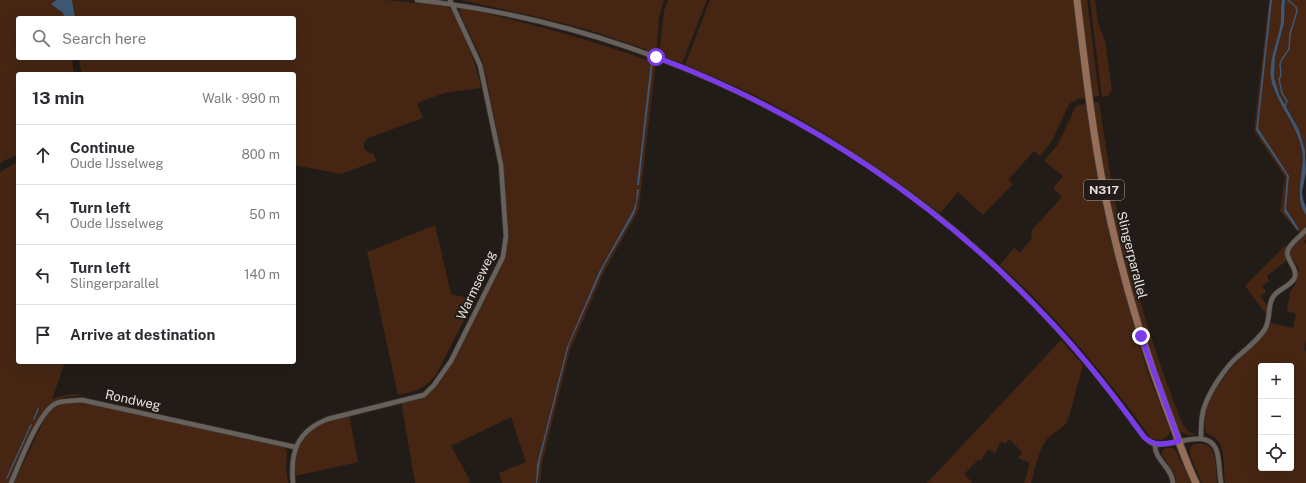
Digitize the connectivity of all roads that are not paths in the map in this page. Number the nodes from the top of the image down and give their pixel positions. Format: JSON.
{"nodes":[{"id":1,"x":417,"y":0,"type":"edge"},
{"id":2,"x":1077,"y":0,"type":"edge"},
{"id":3,"x":450,"y":2,"type":"edge"},
{"id":4,"x":1306,"y":230,"type":"edge"},
{"id":5,"x":1201,"y":438,"type":"junction"},
{"id":6,"x":1179,"y":441,"type":"junction"},
{"id":7,"x":1155,"y":444,"type":"junction"},
{"id":8,"x":295,"y":447,"type":"junction"},
{"id":9,"x":11,"y":483,"type":"edge"},
{"id":10,"x":293,"y":483,"type":"edge"},
{"id":11,"x":1173,"y":483,"type":"edge"},
{"id":12,"x":1196,"y":483,"type":"edge"},
{"id":13,"x":1221,"y":483,"type":"edge"}],
"edges":[{"from":1,"to":3,"type":"street"},
{"from":2,"to":6,"type":"main road","name":"Slingerparallel","number":"N317"},
{"from":3,"to":7,"type":"street"},
{"from":3,"to":8,"type":"street","name":"Warmseweg"},
{"from":4,"to":5,"type":"street"},
{"from":5,"to":6,"type":"street"},
{"from":5,"to":13,"type":"street"},
{"from":6,"to":7,"type":"street"},
{"from":6,"to":12,"type":"main road","name":"Slingerparallel","number":"N317"},
{"from":7,"to":11,"type":"street"},
{"from":8,"to":9,"type":"street","name":"Rondweg"},
{"from":8,"to":10,"type":"street"}]}
